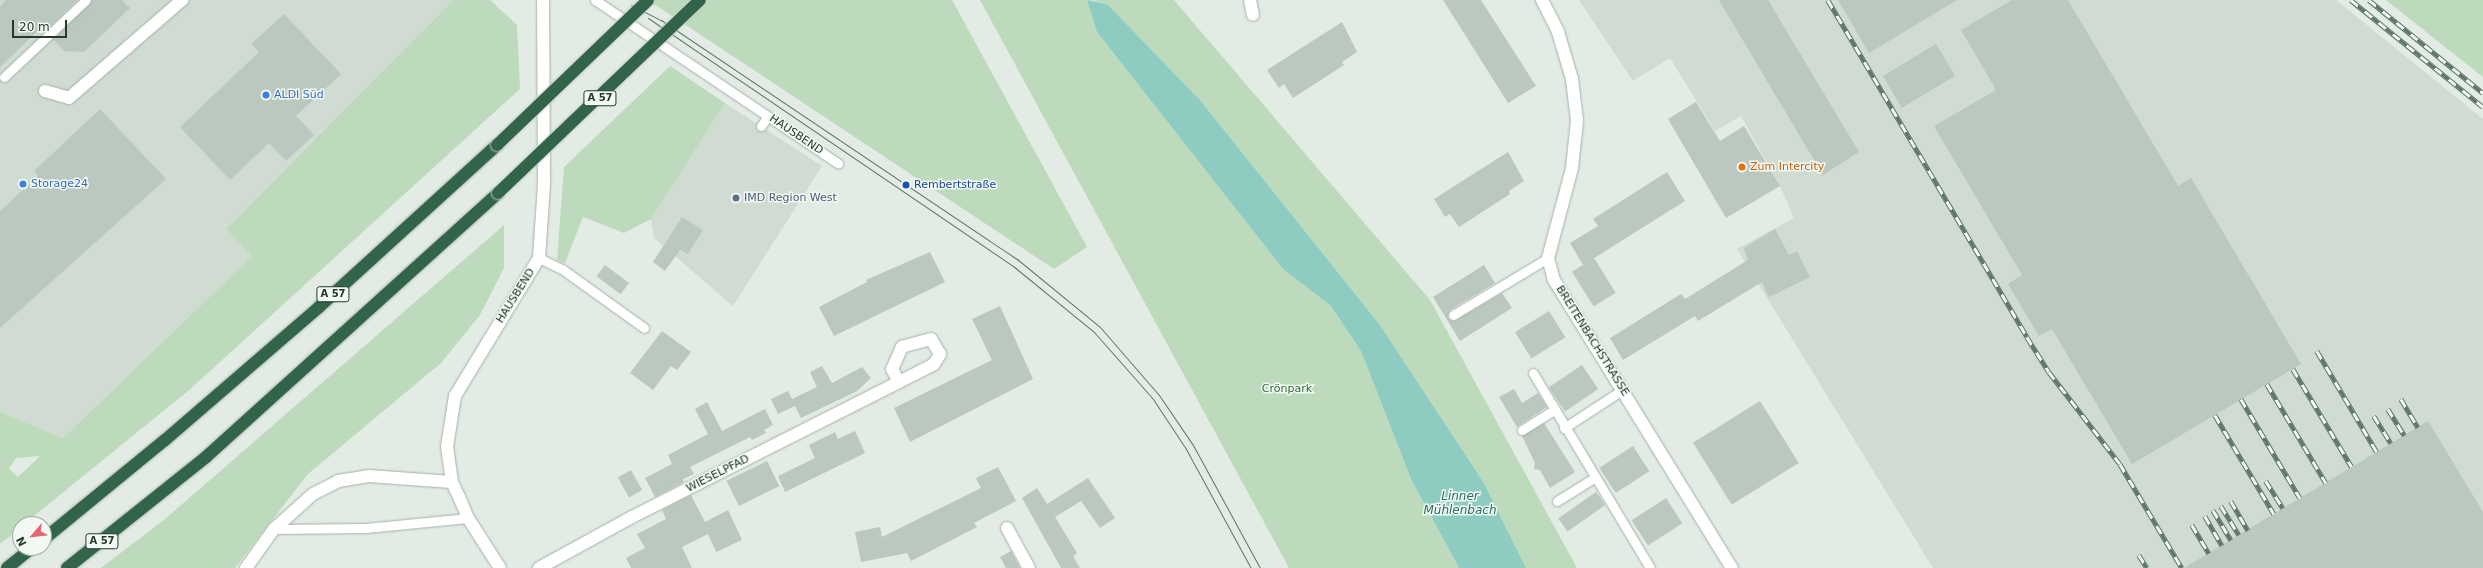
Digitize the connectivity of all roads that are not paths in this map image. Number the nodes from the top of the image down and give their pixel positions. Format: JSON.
{"nodes":[{"id":1,"x":86,"y":0,"type":"edge"},
{"id":2,"x":543,"y":0,"type":"edge"},
{"id":3,"x":595,"y":0,"type":"edge"},
{"id":4,"x":648,"y":0,"type":"edge"},
{"id":5,"x":700,"y":0,"type":"edge"},
{"id":6,"x":1250,"y":0,"type":"edge"},
{"id":7,"x":1542,"y":0,"type":"edge"},
{"id":8,"x":179,"y":1,"type":"edge"},
{"id":9,"x":1253,"y":15,"type":"dead end"},
{"id":10,"x":4,"y":77,"type":"dead end"},
{"id":11,"x":45,"y":91,"type":"dead end"},
{"id":12,"x":768,"y":116,"type":"junction"},
{"id":13,"x":761,"y":126,"type":"dead end"},
{"id":14,"x":838,"y":163,"type":"dead end"},
{"id":15,"x":539,"y":258,"type":"junction"},
{"id":16,"x":1548,"y":258,"type":"junction"},
{"id":17,"x":1453,"y":315,"type":"dead end"},
{"id":18,"x":644,"y":328,"type":"dead end"},
{"id":19,"x":1533,"y":373,"type":"dead end"},
{"id":20,"x":899,"y":382,"type":"dead end"},
{"id":21,"x":1622,"y":390,"type":"junction"},
{"id":22,"x":1554,"y":410,"type":"junction"},
{"id":23,"x":1564,"y":428,"type":"junction"},
{"id":24,"x":1522,"y":430,"type":"dead end"},
{"id":25,"x":1594,"y":478,"type":"junction"},
{"id":26,"x":452,"y":482,"type":"junction"},
{"id":27,"x":1557,"y":501,"type":"dead end"},
{"id":28,"x":468,"y":518,"type":"junction"},
{"id":29,"x":1007,"y":528,"type":"dead end"},
{"id":30,"x":274,"y":529,"type":"junction"},
{"id":31,"x":52,"y":533,"type":"edge"},
{"id":32,"x":22,"y":556,"type":"edge"},
{"id":33,"x":7,"y":568,"type":"edge"},
{"id":34,"x":67,"y":568,"type":"edge"},
{"id":35,"x":246,"y":568,"type":"edge"},
{"id":36,"x":500,"y":568,"type":"edge"},
{"id":37,"x":539,"y":568,"type":"edge"},
{"id":38,"x":1029,"y":568,"type":"edge"},
{"id":39,"x":1650,"y":568,"type":"edge"},
{"id":40,"x":1732,"y":568,"type":"edge"}],
"edges":[{"from":1,"to":10,"type":"lane"},
{"from":2,"to":15,"type":"street","name":"HAUSBEND"},
{"from":3,"to":12,"type":"lane","name":"HAUSBEND"},
{"from":4,"to":31,"type":"highway","number":"A 57","bridge":true},
{"from":5,"to":34,"type":"highway","number":"A 57","bridge":true},
{"from":6,"to":9,"type":"street"},
{"from":7,"to":16,"type":"street"},
{"from":8,"to":11,"type":"street"},
{"from":12,"to":13,"type":"lane"},
{"from":12,"to":14,"type":"lane","name":"HAUSBEND"},
{"from":15,"to":18,"type":"lane"},
{"from":15,"to":26,"type":"street","name":"HAUSBEND"},
{"from":16,"to":17,"type":"lane"},
{"from":16,"to":21,"type":"street","name":"BREITENBACHSTRASSE"},
{"from":19,"to":22,"type":"lane"},
{"from":20,"to":37,"type":"street","name":"WIESELPFAD"},
{"from":21,"to":23,"type":"lane"},
{"from":21,"to":40,"type":"street","name":"BREITENBACHSTRASSE"},
{"from":22,"to":23,"type":"lane"},
{"from":22,"to":24,"type":"lane"},
{"from":23,"to":25,"type":"lane"},
{"from":25,"to":27,"type":"lane"},
{"from":25,"to":39,"type":"lane"},
{"from":26,"to":28,"type":"street","name":"HAUSBEND"},
{"from":26,"to":30,"type":"street"},
{"from":28,"to":30,"type":"lane"},
{"from":28,"to":36,"type":"street","name":"HAUSBEND"},
{"from":29,"to":38,"type":"street"},
{"from":30,"to":35,"type":"street"},
{"from":32,"to":33,"type":"highway"}]}
